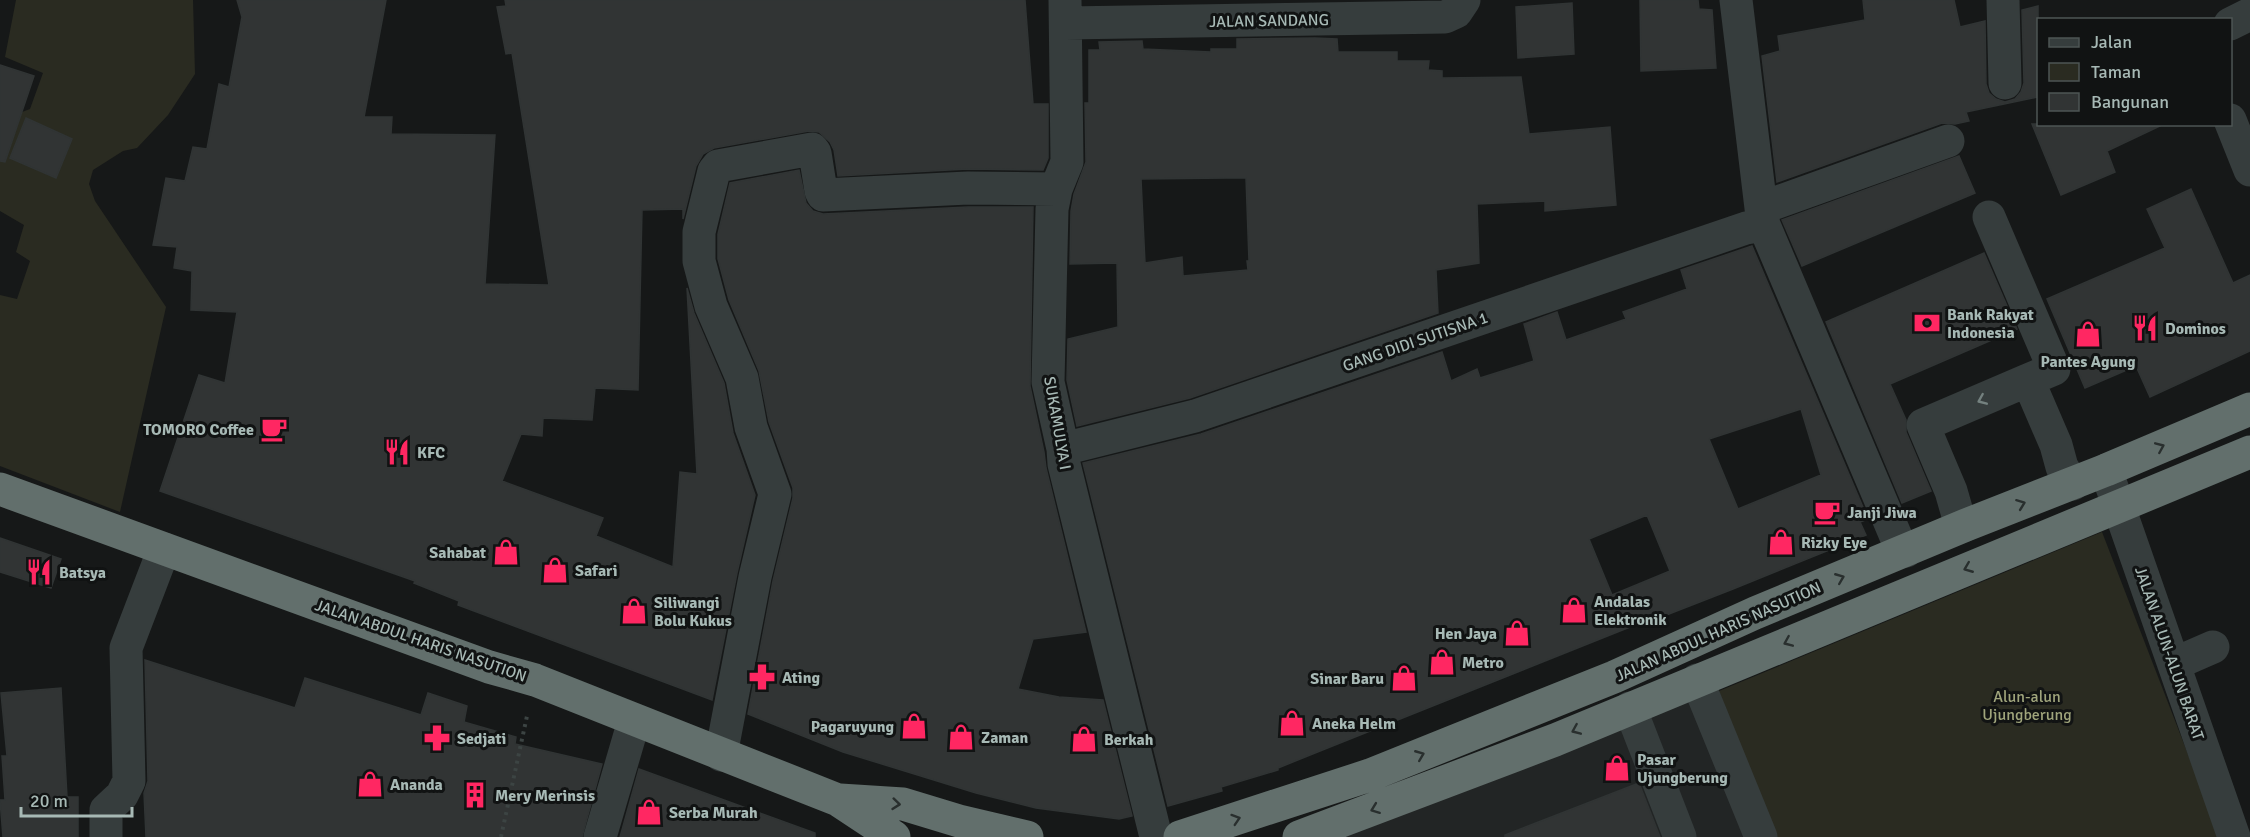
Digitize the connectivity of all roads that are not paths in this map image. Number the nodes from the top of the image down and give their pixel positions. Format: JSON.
{"nodes":[{"id":1,"x":1464,"y":0,"type":"edge"},
{"id":2,"x":1736,"y":0,"type":"edge"},
{"id":3,"x":2003,"y":0,"type":"edge"},
{"id":4,"x":1066,"y":11,"type":"edge"},
{"id":5,"x":2250,"y":14,"type":"edge"},
{"id":6,"x":2232,"y":23,"type":"edge"},
{"id":7,"x":2005,"y":83,"type":"dead end"},
{"id":8,"x":2232,"y":125,"type":"edge"},
{"id":9,"x":1948,"y":141,"type":"dead end"},
{"id":10,"x":2250,"y":170,"type":"edge"},
{"id":11,"x":1056,"y":189,"type":"junction"},
{"id":12,"x":1763,"y":216,"type":"junction"},
{"id":13,"x":1989,"y":217,"type":"dead end"},
{"id":14,"x":2028,"y":380,"type":"junction"},
{"id":15,"x":2250,"y":409,"type":"edge"},
{"id":16,"x":1063,"y":449,"type":"junction"},
{"id":17,"x":2250,"y":452,"type":"edge"},
{"id":18,"x":2106,"y":470,"type":"junction"},
{"id":19,"x":2073,"y":484,"type":"junction"},
{"id":20,"x":0,"y":489,"type":"edge"},
{"id":21,"x":2120,"y":506,"type":"junction"},
{"id":22,"x":1966,"y":525,"type":"junction"},
{"id":23,"x":164,"y":549,"type":"junction"},
{"id":24,"x":1906,"y":551,"type":"junction"},
{"id":25,"x":2213,"y":647,"type":"dead end"},
{"id":26,"x":2174,"y":664,"type":"junction"},
{"id":27,"x":1697,"y":680,"type":"junction"},
{"id":28,"x":1630,"y":708,"type":"junction"},
{"id":29,"x":634,"y":721,"type":"junction"},
{"id":30,"x":721,"y":754,"type":"junction"},
{"id":31,"x":838,"y":800,"type":"junction"},
{"id":32,"x":106,"y":837,"type":"edge"},
{"id":33,"x":600,"y":837,"type":"edge"},
{"id":34,"x":894,"y":837,"type":"edge"},
{"id":35,"x":1027,"y":837,"type":"edge"},
{"id":36,"x":1156,"y":837,"type":"edge"},
{"id":37,"x":1180,"y":837,"type":"edge"},
{"id":38,"x":1299,"y":837,"type":"edge"},
{"id":39,"x":1680,"y":837,"type":"edge"},
{"id":40,"x":1761,"y":837,"type":"edge"},
{"id":41,"x":2234,"y":837,"type":"edge"}],
"edges":[{"from":1,"to":4,"type":"street","name":"JALAN SANDANG"},
{"from":2,"to":12,"type":"street"},
{"from":3,"to":7,"type":"street"},
{"from":4,"to":11,"type":"street","name":"SUKAMULYA I"},
{"from":5,"to":6,"type":"street"},
{"from":8,"to":10,"type":"street"},
{"from":9,"to":12,"type":"street","name":"GANG DIDI SUTISNA 1"},
{"from":11,"to":16,"type":"street","name":"SUKAMULYA I"},
{"from":11,"to":30,"type":"street"},
{"from":12,"to":16,"type":"street","name":"GANG DIDI SUTISNA 1"},
{"from":12,"to":24,"type":"street"},
{"from":13,"to":14,"type":"street"},
{"from":14,"to":19,"type":"street"},
{"from":14,"to":22,"type":"street","one_way":true},
{"from":18,"to":15,"type":"highway","name":"JALAN ABDUL HARIS NASUTION","one_way":true},
{"from":16,"to":36,"type":"street","name":"SUKAMULYA I"},
{"from":17,"to":21,"type":"highway","name":"JALAN ABDUL HARIS NASUTION"},
{"from":18,"to":19,"type":"highway","name":"JALAN ABDUL HARIS NASUTION"},
{"from":18,"to":21,"type":"street","name":"JALAN ALUN-ALUN BARAT"},
{"from":22,"to":19,"type":"highway","name":"JALAN ABDUL HARIS NASUTION","one_way":true},
{"from":20,"to":23,"type":"highway","name":"JALAN ABDUL HARIS NASUTION"},
{"from":21,"to":26,"type":"street","name":"JALAN ALUN-ALUN BARAT"},
{"from":21,"to":27,"type":"highway","name":"JALAN ABDUL HARIS NASUTION","one_way":true},
{"from":22,"to":24,"type":"highway","name":"JALAN ABDUL HARIS NASUTION"},
{"from":23,"to":29,"type":"highway","name":"JALAN ABDUL HARIS NASUTION"},
{"from":23,"to":32,"type":"street"},
{"from":37,"to":24,"type":"highway","name":"JALAN ABDUL HARIS NASUTION","one_way":true},
{"from":25,"to":26,"type":"street"},
{"from":26,"to":41,"type":"street","name":"JALAN ALUN-ALUN BARAT"},
{"from":27,"to":28,"type":"highway","name":"JALAN ABDUL HARIS NASUTION"},
{"from":27,"to":40,"type":"street"},
{"from":28,"to":38,"type":"highway","name":"JALAN ABDUL HARIS NASUTION","one_way":true},
{"from":28,"to":39,"type":"street"},
{"from":29,"to":30,"type":"highway","name":"JALAN ABDUL HARIS NASUTION"},
{"from":29,"to":33,"type":"street"},
{"from":30,"to":31,"type":"highway","name":"JALAN ABDUL HARIS NASUTION"},
{"from":31,"to":34,"type":"highway","name":"JALAN ABDUL HARIS NASUTION"},
{"from":31,"to":35,"type":"highway","name":"JALAN ABDUL HARIS NASUTION","one_way":true}]}
